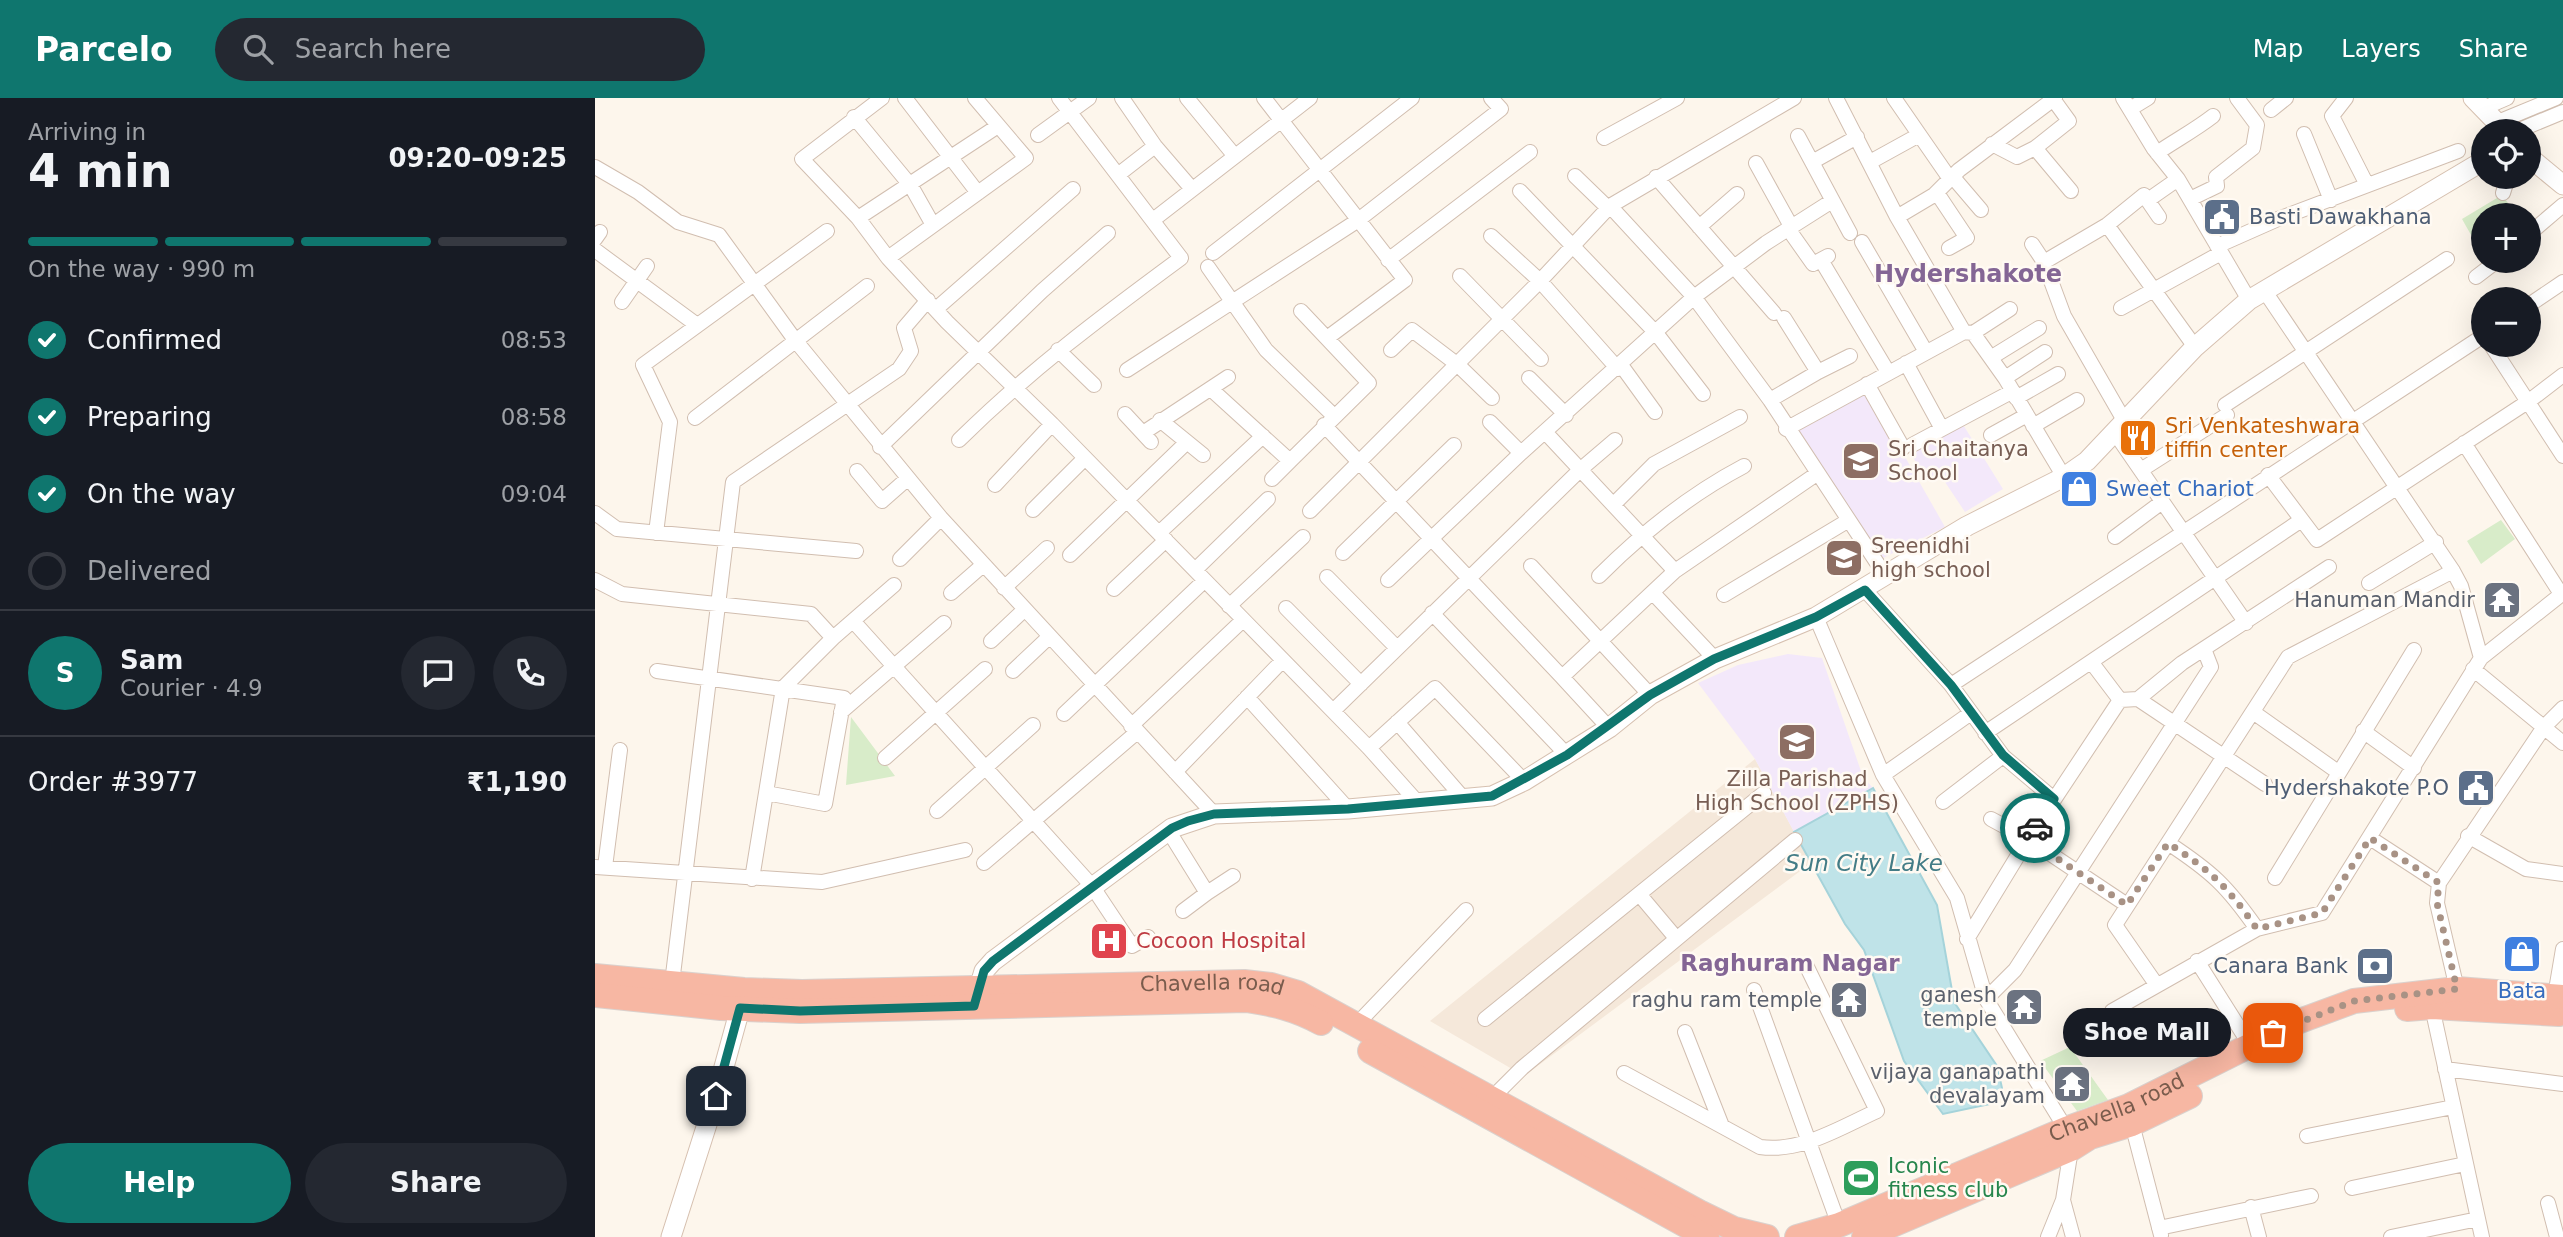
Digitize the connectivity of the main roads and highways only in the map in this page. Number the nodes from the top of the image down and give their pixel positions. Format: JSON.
{"nodes":[{"id":1,"x":595,"y":976,"type":"edge"},
{"id":2,"x":595,"y":995,"type":"edge"},
{"id":3,"x":976,"y":995,"type":"junction"},
{"id":4,"x":742,"y":999,"type":"junction"},
{"id":5,"x":2560,"y":1003,"type":"edge"},
{"id":6,"x":1487,"y":1106,"type":"junction"},
{"id":7,"x":2069,"y":1139,"type":"junction"},
{"id":8,"x":1707,"y":1237,"type":"edge"},
{"id":9,"x":1767,"y":1237,"type":"edge"},
{"id":10,"x":1797,"y":1237,"type":"edge"},
{"id":11,"x":1864,"y":1237,"type":"edge"}],
"edges":[{"from":1,"to":4,"type":"highway","name":"Chavella road"},
{"from":2,"to":4,"type":"highway","name":"Chavella road"},
{"from":3,"to":4,"type":"highway","name":"Chavella road"},
{"from":3,"to":6,"type":"highway","name":"Chavella road"},
{"from":3,"to":6,"type":"highway","name":"Chavella road"},
{"from":5,"to":7,"type":"highway","name":"Chavella road"},
{"from":5,"to":7,"type":"highway","name":"Chavella road"},
{"from":6,"to":8,"type":"highway","name":"Chavella road"},
{"from":6,"to":9,"type":"highway","name":"Chavella road"},
{"from":7,"to":10,"type":"highway","name":"Chavella road"},
{"from":7,"to":11,"type":"highway","name":"Chavella road"}]}
